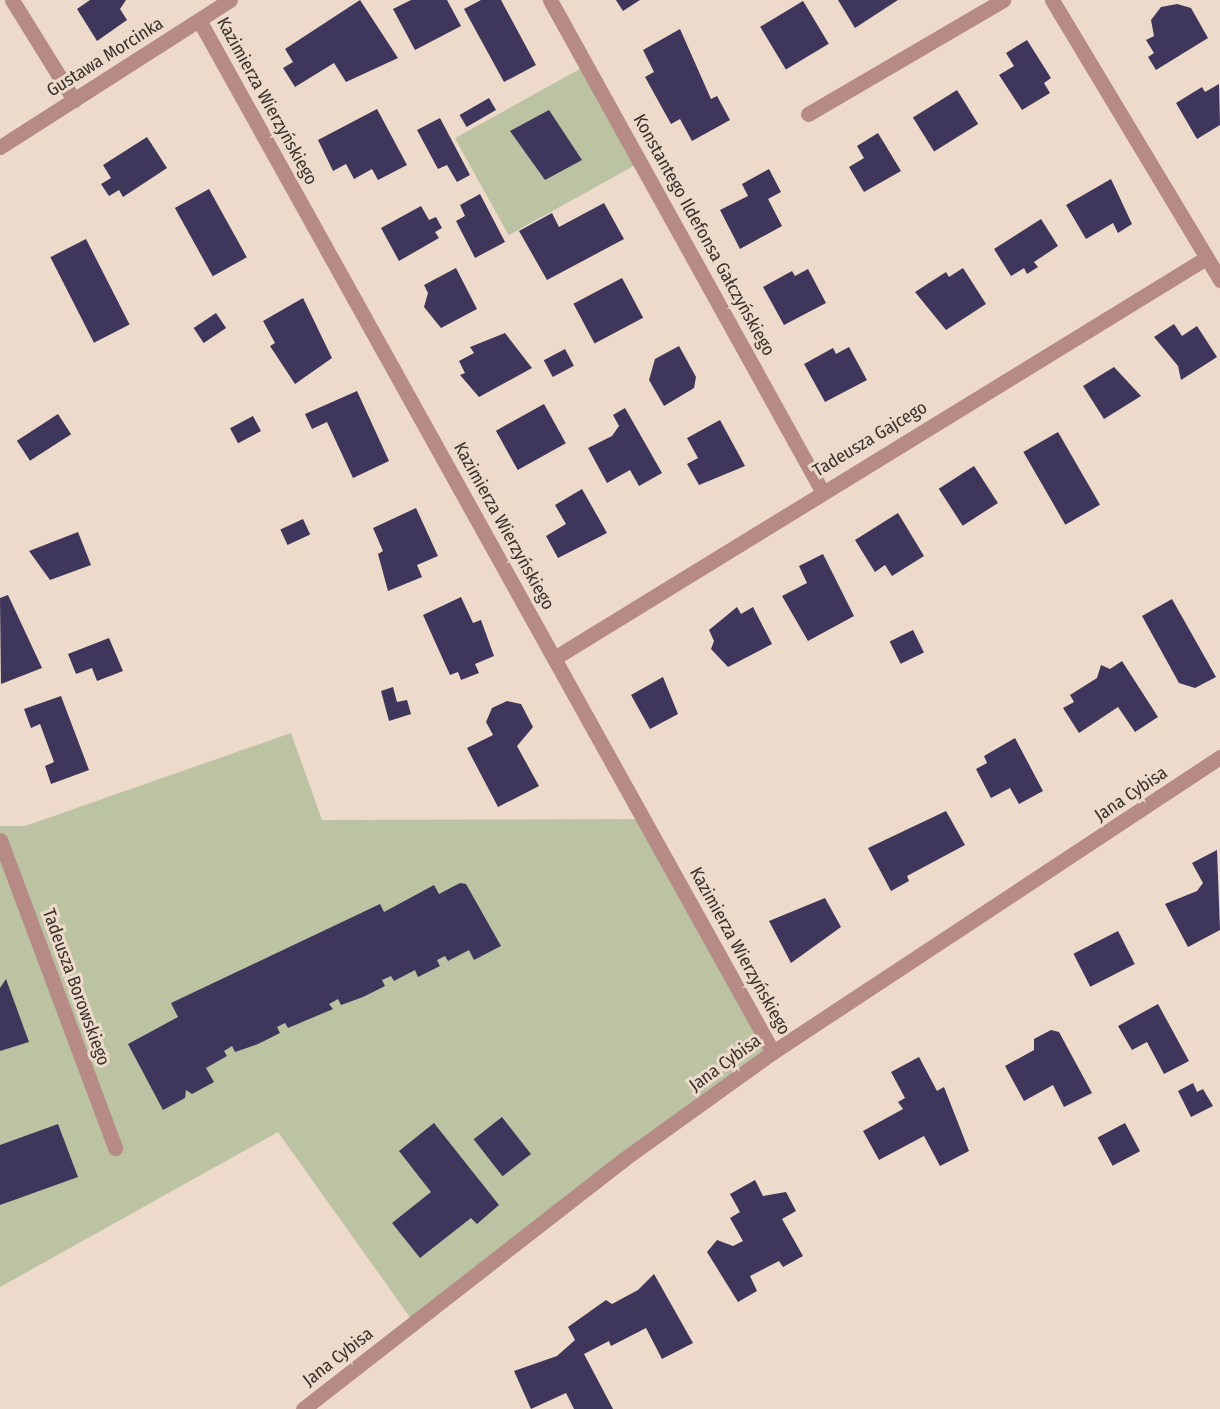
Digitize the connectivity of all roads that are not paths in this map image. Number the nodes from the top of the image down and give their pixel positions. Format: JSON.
{"nodes":[{"id":1,"x":12,"y":0,"type":"edge"},
{"id":2,"x":230,"y":0,"type":"edge"},
{"id":3,"x":550,"y":0,"type":"edge"},
{"id":4,"x":1003,"y":0,"type":"edge"},
{"id":5,"x":1052,"y":0,"type":"edge"},
{"id":6,"x":199,"y":20,"type":"junction"},
{"id":7,"x":74,"y":100,"type":"junction"},
{"id":8,"x":808,"y":114,"type":"dead end"},
{"id":9,"x":0,"y":147,"type":"edge"},
{"id":10,"x":1206,"y":258,"type":"junction"},
{"id":11,"x":1220,"y":280,"type":"edge"},
{"id":12,"x":822,"y":490,"type":"junction"},
{"id":13,"x":556,"y":657,"type":"junction"},
{"id":14,"x":1220,"y":757,"type":"edge"},
{"id":15,"x":0,"y":840,"type":"edge"},
{"id":16,"x":773,"y":1052,"type":"junction"},
{"id":17,"x":115,"y":1149,"type":"dead end"},
{"id":18,"x":303,"y":1409,"type":"edge"}],
"edges":[{"from":1,"to":7,"type":"street"},
{"from":2,"to":6,"type":"street","name":"Gustawa Morcinka"},
{"from":3,"to":12,"type":"street","name":"Konstantego Ildefonsa Gałczyńskiego"},
{"from":4,"to":8,"type":"street"},
{"from":5,"to":10,"type":"street"},
{"from":6,"to":7,"type":"street","name":"Gustawa Morcinka"},
{"from":6,"to":13,"type":"street","name":"Kazimierza Wierzyńskiego"},
{"from":7,"to":9,"type":"street","name":"Gustawa Morcinka"},
{"from":10,"to":11,"type":"street"},
{"from":10,"to":12,"type":"street","name":"Tadeusza Gajcego"},
{"from":12,"to":13,"type":"street","name":"Tadeusza Gajcego"},
{"from":13,"to":16,"type":"street","name":"Kazimierza Wierzyńskiego"},
{"from":14,"to":16,"type":"street","name":"Jana Cybisa"},
{"from":15,"to":17,"type":"street","name":"Tadeusza Borowskiego"},
{"from":16,"to":18,"type":"street","name":"Jana Cybisa"}]}
